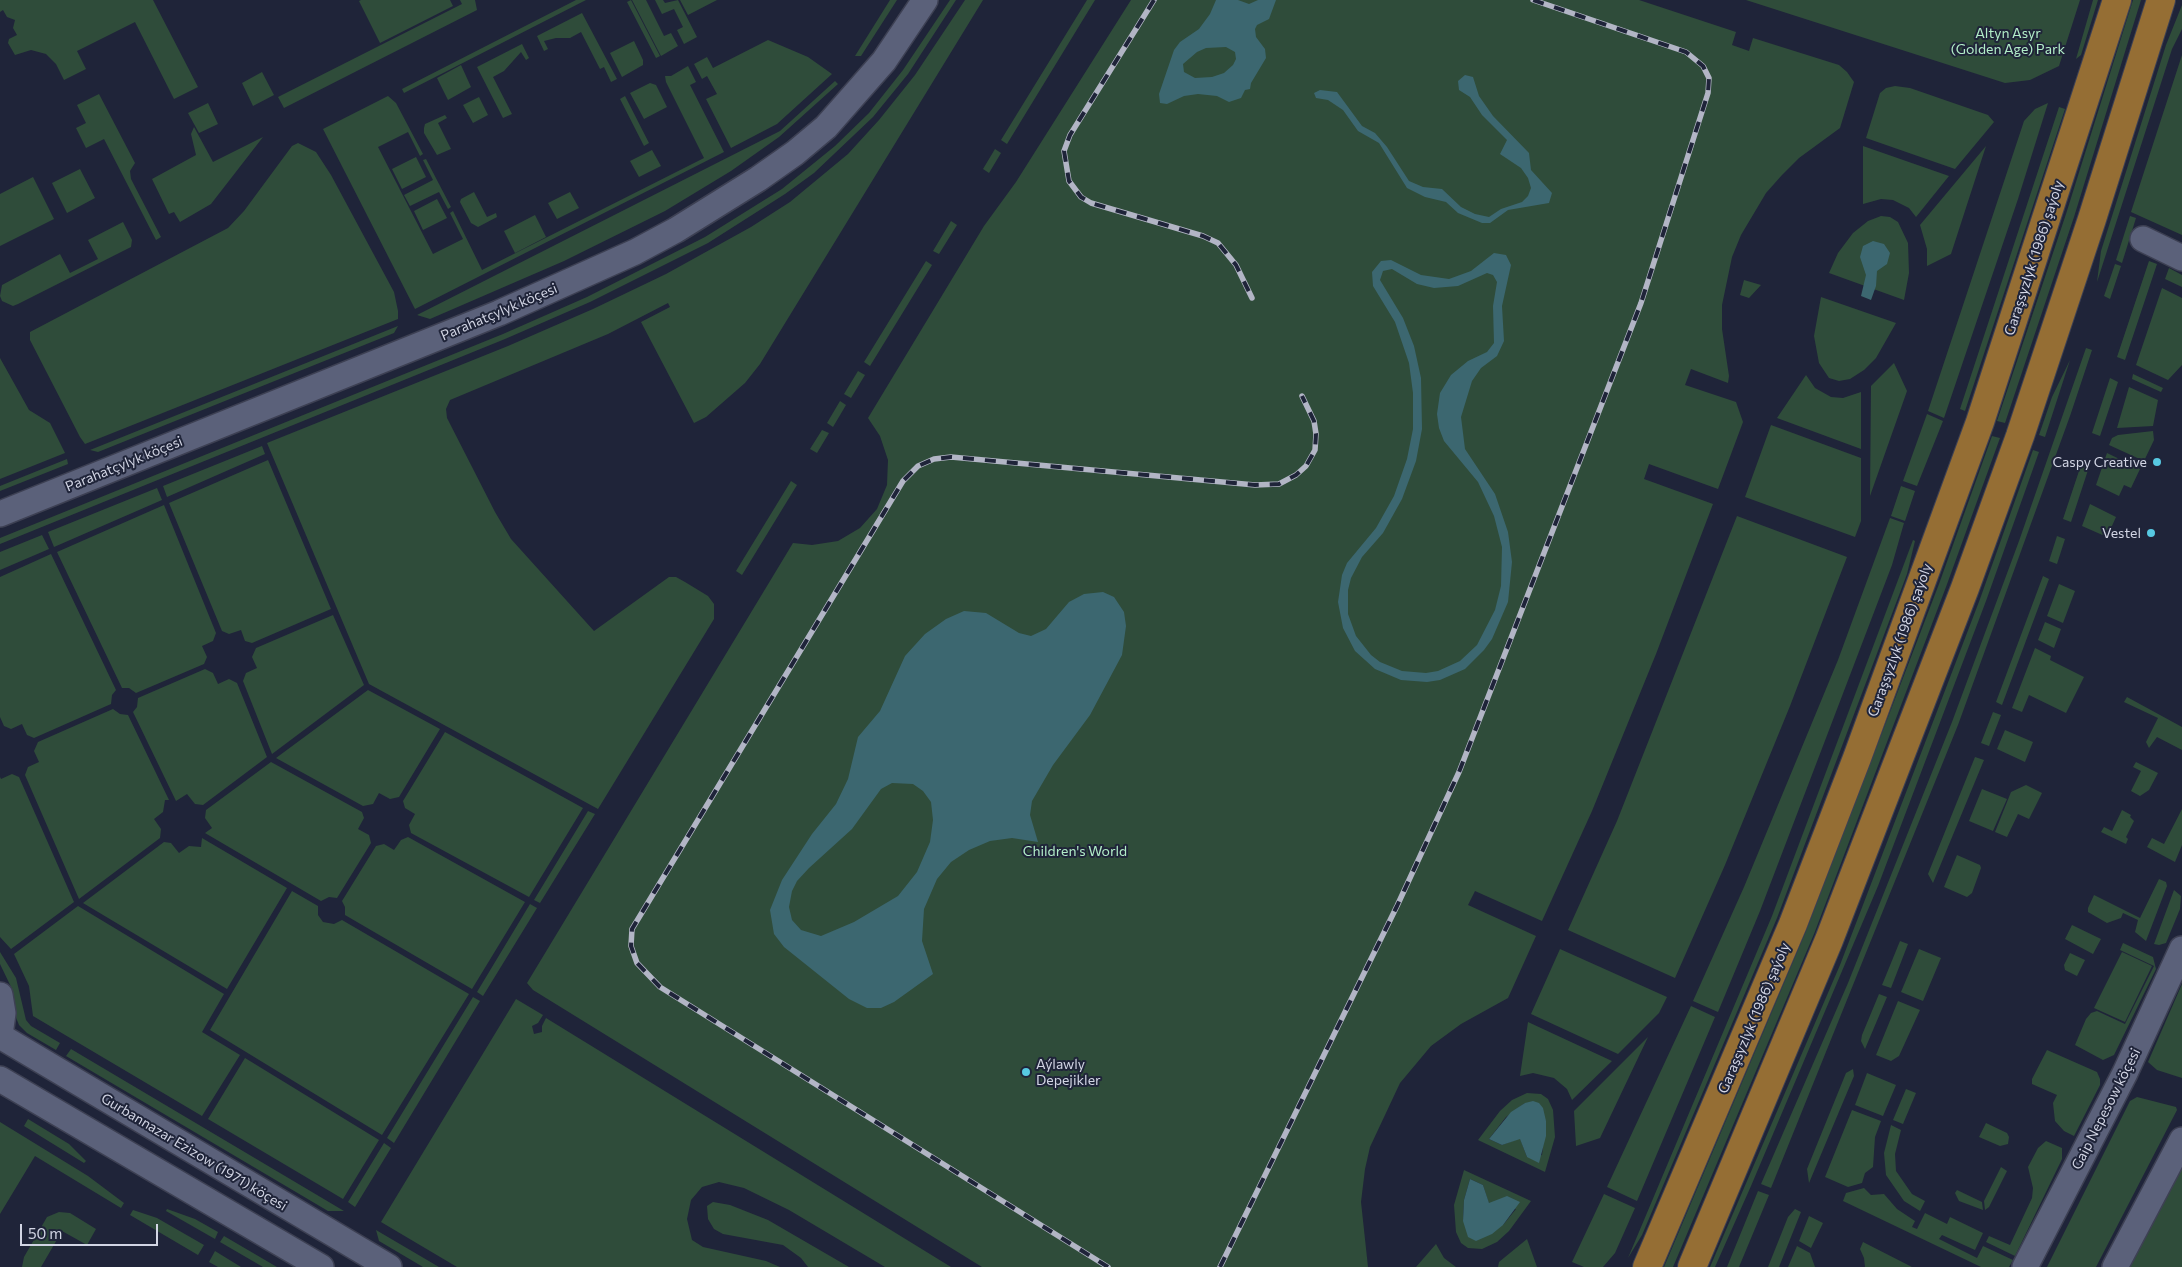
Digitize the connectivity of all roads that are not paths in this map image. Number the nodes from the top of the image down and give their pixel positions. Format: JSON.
{"nodes":[{"id":1,"x":925,"y":0,"type":"edge"},
{"id":2,"x":2117,"y":0,"type":"edge"},
{"id":3,"x":2160,"y":0,"type":"edge"},
{"id":4,"x":2143,"y":239,"type":"dead end"},
{"id":5,"x":2182,"y":258,"type":"edge"},
{"id":6,"x":0,"y":514,"type":"edge"},
{"id":7,"x":2182,"y":949,"type":"edge"},
{"id":8,"x":0,"y":996,"type":"edge"},
{"id":9,"x":0,"y":1036,"type":"edge"},
{"id":10,"x":0,"y":1079,"type":"edge"},
{"id":11,"x":2182,"y":1140,"type":"edge"},
{"id":12,"x":320,"y":1267,"type":"edge"},
{"id":13,"x":389,"y":1267,"type":"edge"},
{"id":14,"x":1647,"y":1267,"type":"edge"},
{"id":15,"x":1692,"y":1267,"type":"edge"},
{"id":16,"x":2025,"y":1267,"type":"edge"},
{"id":17,"x":2115,"y":1267,"type":"edge"}],
"edges":[{"from":1,"to":6,"type":"street","name":"Parahatçylyk köçesi"},
{"from":2,"to":14,"type":"main road","name":"Garaşsyzlyk (1986) şaýoly"},
{"from":3,"to":15,"type":"main road"},
{"from":4,"to":5,"type":"street"},
{"from":7,"to":16,"type":"street","name":"Gaip Nepesow köçesi"},
{"from":8,"to":9,"type":"street"},
{"from":9,"to":13,"type":"street","name":"Gurbannazar Ezizow (1971) köçesi"},
{"from":10,"to":12,"type":"street"},
{"from":11,"to":17,"type":"street"}]}
